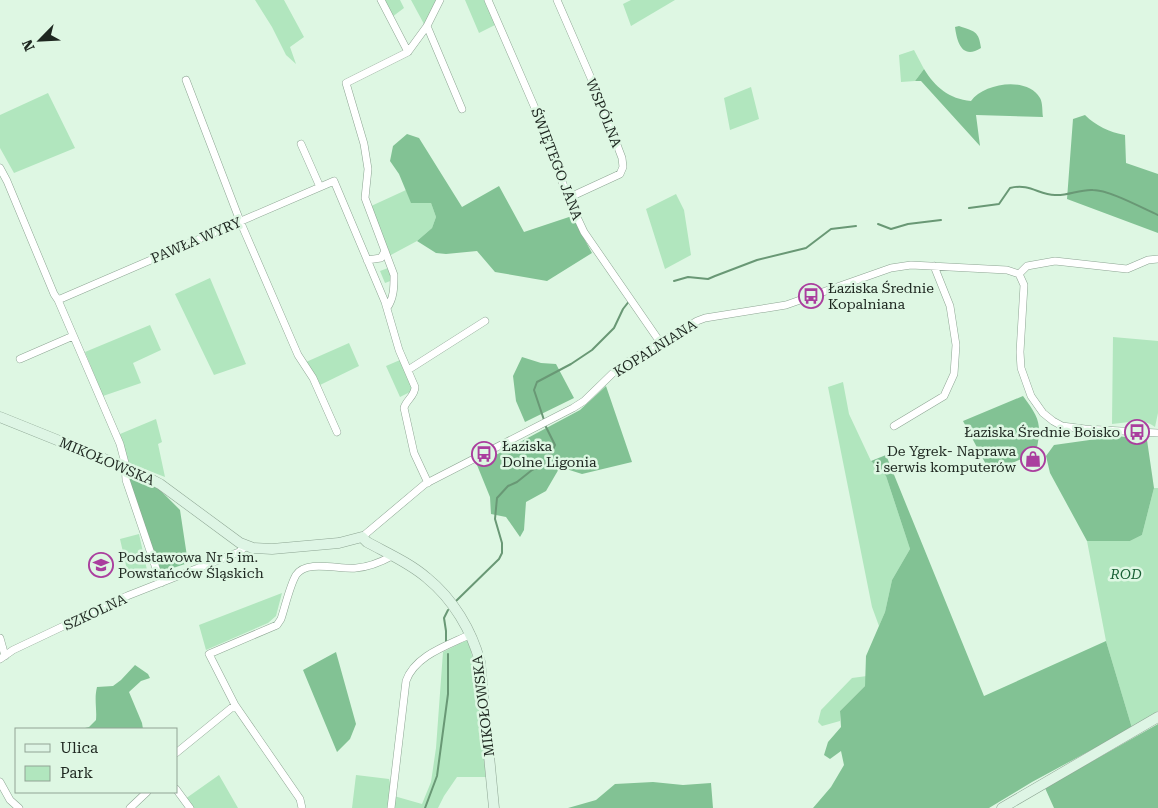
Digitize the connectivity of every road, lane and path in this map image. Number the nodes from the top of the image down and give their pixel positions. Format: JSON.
{"nodes":[{"id":1,"x":381,"y":0,"type":"edge"},
{"id":2,"x":440,"y":0,"type":"edge"},
{"id":3,"x":488,"y":0,"type":"edge"},
{"id":4,"x":557,"y":0,"type":"edge"},
{"id":5,"x":427,"y":26,"type":"junction"},
{"id":6,"x":408,"y":52,"type":"junction"},
{"id":7,"x":186,"y":80,"type":"dead end"},
{"id":8,"x":462,"y":109,"type":"dead end"},
{"id":9,"x":302,"y":144,"type":"dead end"},
{"id":10,"x":0,"y":168,"type":"edge"},
{"id":11,"x":320,"y":187,"type":"junction"},
{"id":12,"x":568,"y":198,"type":"junction"},
{"id":13,"x":240,"y":221,"type":"junction"},
{"id":14,"x":385,"y":251,"type":"junction"},
{"id":15,"x":1158,"y":259,"type":"edge"},
{"id":16,"x":368,"y":260,"type":"junction"},
{"id":17,"x":934,"y":266,"type":"junction"},
{"id":18,"x":1019,"y":274,"type":"junction"},
{"id":19,"x":58,"y":300,"type":"junction"},
{"id":20,"x":389,"y":305,"type":"junction"},
{"id":21,"x":485,"y":321,"type":"dead end"},
{"id":22,"x":73,"y":336,"type":"junction"},
{"id":23,"x":660,"y":342,"type":"junction"},
{"id":24,"x":20,"y":359,"type":"dead end"},
{"id":25,"x":408,"y":370,"type":"junction"},
{"id":26,"x":0,"y":415,"type":"edge"},
{"id":27,"x":894,"y":426,"type":"dead end"},
{"id":28,"x":337,"y":432,"type":"dead end"},
{"id":29,"x":1158,"y":433,"type":"edge"},
{"id":30,"x":124,"y":467,"type":"junction"},
{"id":31,"x":428,"y":483,"type":"junction"},
{"id":32,"x":362,"y":537,"type":"junction"},
{"id":33,"x":246,"y":546,"type":"junction"},
{"id":34,"x":392,"y":556,"type":"junction"},
{"id":35,"x":161,"y":583,"type":"junction"},
{"id":36,"x":471,"y":634,"type":"junction"},
{"id":37,"x":0,"y":638,"type":"edge"},
{"id":38,"x":2,"y":657,"type":"edge"},
{"id":39,"x":235,"y":705,"type":"junction"},
{"id":40,"x":1158,"y":717,"type":"edge"},
{"id":41,"x":178,"y":751,"type":"edge"},
{"id":42,"x":0,"y":782,"type":"edge"},
{"id":43,"x":2,"y":793,"type":"edge"},
{"id":44,"x":146,"y":793,"type":"edge"},
{"id":45,"x":178,"y":793,"type":"edge"},
{"id":46,"x":19,"y":808,"type":"edge"},
{"id":47,"x":130,"y":808,"type":"edge"},
{"id":48,"x":190,"y":808,"type":"edge"},
{"id":49,"x":302,"y":808,"type":"edge"},
{"id":50,"x":391,"y":808,"type":"edge"},
{"id":51,"x":494,"y":808,"type":"edge"},
{"id":52,"x":1002,"y":808,"type":"edge"}],
"edges":[{"from":1,"to":6,"type":"street"},
{"from":2,"to":5,"type":"street"},
{"from":3,"to":12,"type":"street","name":"ŚWIĘTEGO JANA"},
{"from":4,"to":12,"type":"street","name":"WSPÓLNA"},
{"from":5,"to":6,"type":"street"},
{"from":5,"to":8,"type":"street"},
{"from":6,"to":14,"type":"street"},
{"from":7,"to":13,"type":"street"},
{"from":9,"to":11,"type":"street"},
{"from":10,"to":19,"type":"street"},
{"from":11,"to":13,"type":"street","name":"PAWŁA WYRY"},
{"from":11,"to":16,"type":"street","name":"PAWŁA WYRY"},
{"from":12,"to":23,"type":"street","name":"ŚWIĘTEGO JANA"},
{"from":13,"to":19,"type":"street","name":"PAWŁA WYRY"},
{"from":13,"to":28,"type":"street"},
{"from":14,"to":16,"type":"street"},
{"from":14,"to":20,"type":"street"},
{"from":15,"to":18,"type":"street"},
{"from":16,"to":20,"type":"street"},
{"from":17,"to":18,"type":"street","name":"KOPALNIANA"},
{"from":17,"to":23,"type":"street","name":"KOPALNIANA"},
{"from":17,"to":27,"type":"street"},
{"from":18,"to":29,"type":"street"},
{"from":19,"to":22,"type":"street"},
{"from":20,"to":25,"type":"street"},
{"from":21,"to":25,"type":"street"},
{"from":22,"to":24,"type":"street"},
{"from":22,"to":30,"type":"street"},
{"from":23,"to":31,"type":"street","name":"KOPALNIANA"},
{"from":25,"to":31,"type":"street"},
{"from":26,"to":30,"type":"street","name":"MIKOŁOWSKA"},
{"from":30,"to":33,"type":"street","name":"MIKOŁOWSKA"},
{"from":30,"to":35,"type":"street"},
{"from":31,"to":32,"type":"street","name":"KOPALNIANA"},
{"from":32,"to":33,"type":"street","name":"MIKOŁOWSKA"},
{"from":32,"to":34,"type":"street","name":"MIKOŁOWSKA"},
{"from":33,"to":35,"type":"street","name":"SZKOLNA"},
{"from":34,"to":36,"type":"street","name":"MIKOŁOWSKA"},
{"from":34,"to":39,"type":"street"},
{"from":35,"to":38,"type":"street","name":"SZKOLNA"},
{"from":36,"to":50,"type":"street"},
{"from":36,"to":51,"type":"street","name":"MIKOŁOWSKA"},
{"from":37,"to":38,"type":"street"},
{"from":39,"to":41,"type":"street"},
{"from":39,"to":49,"type":"street"},
{"from":40,"to":52,"type":"street"},
{"from":42,"to":43,"type":"street"},
{"from":43,"to":46,"type":"street"},
{"from":44,"to":47,"type":"street"},
{"from":45,"to":48,"type":"street"}]}
